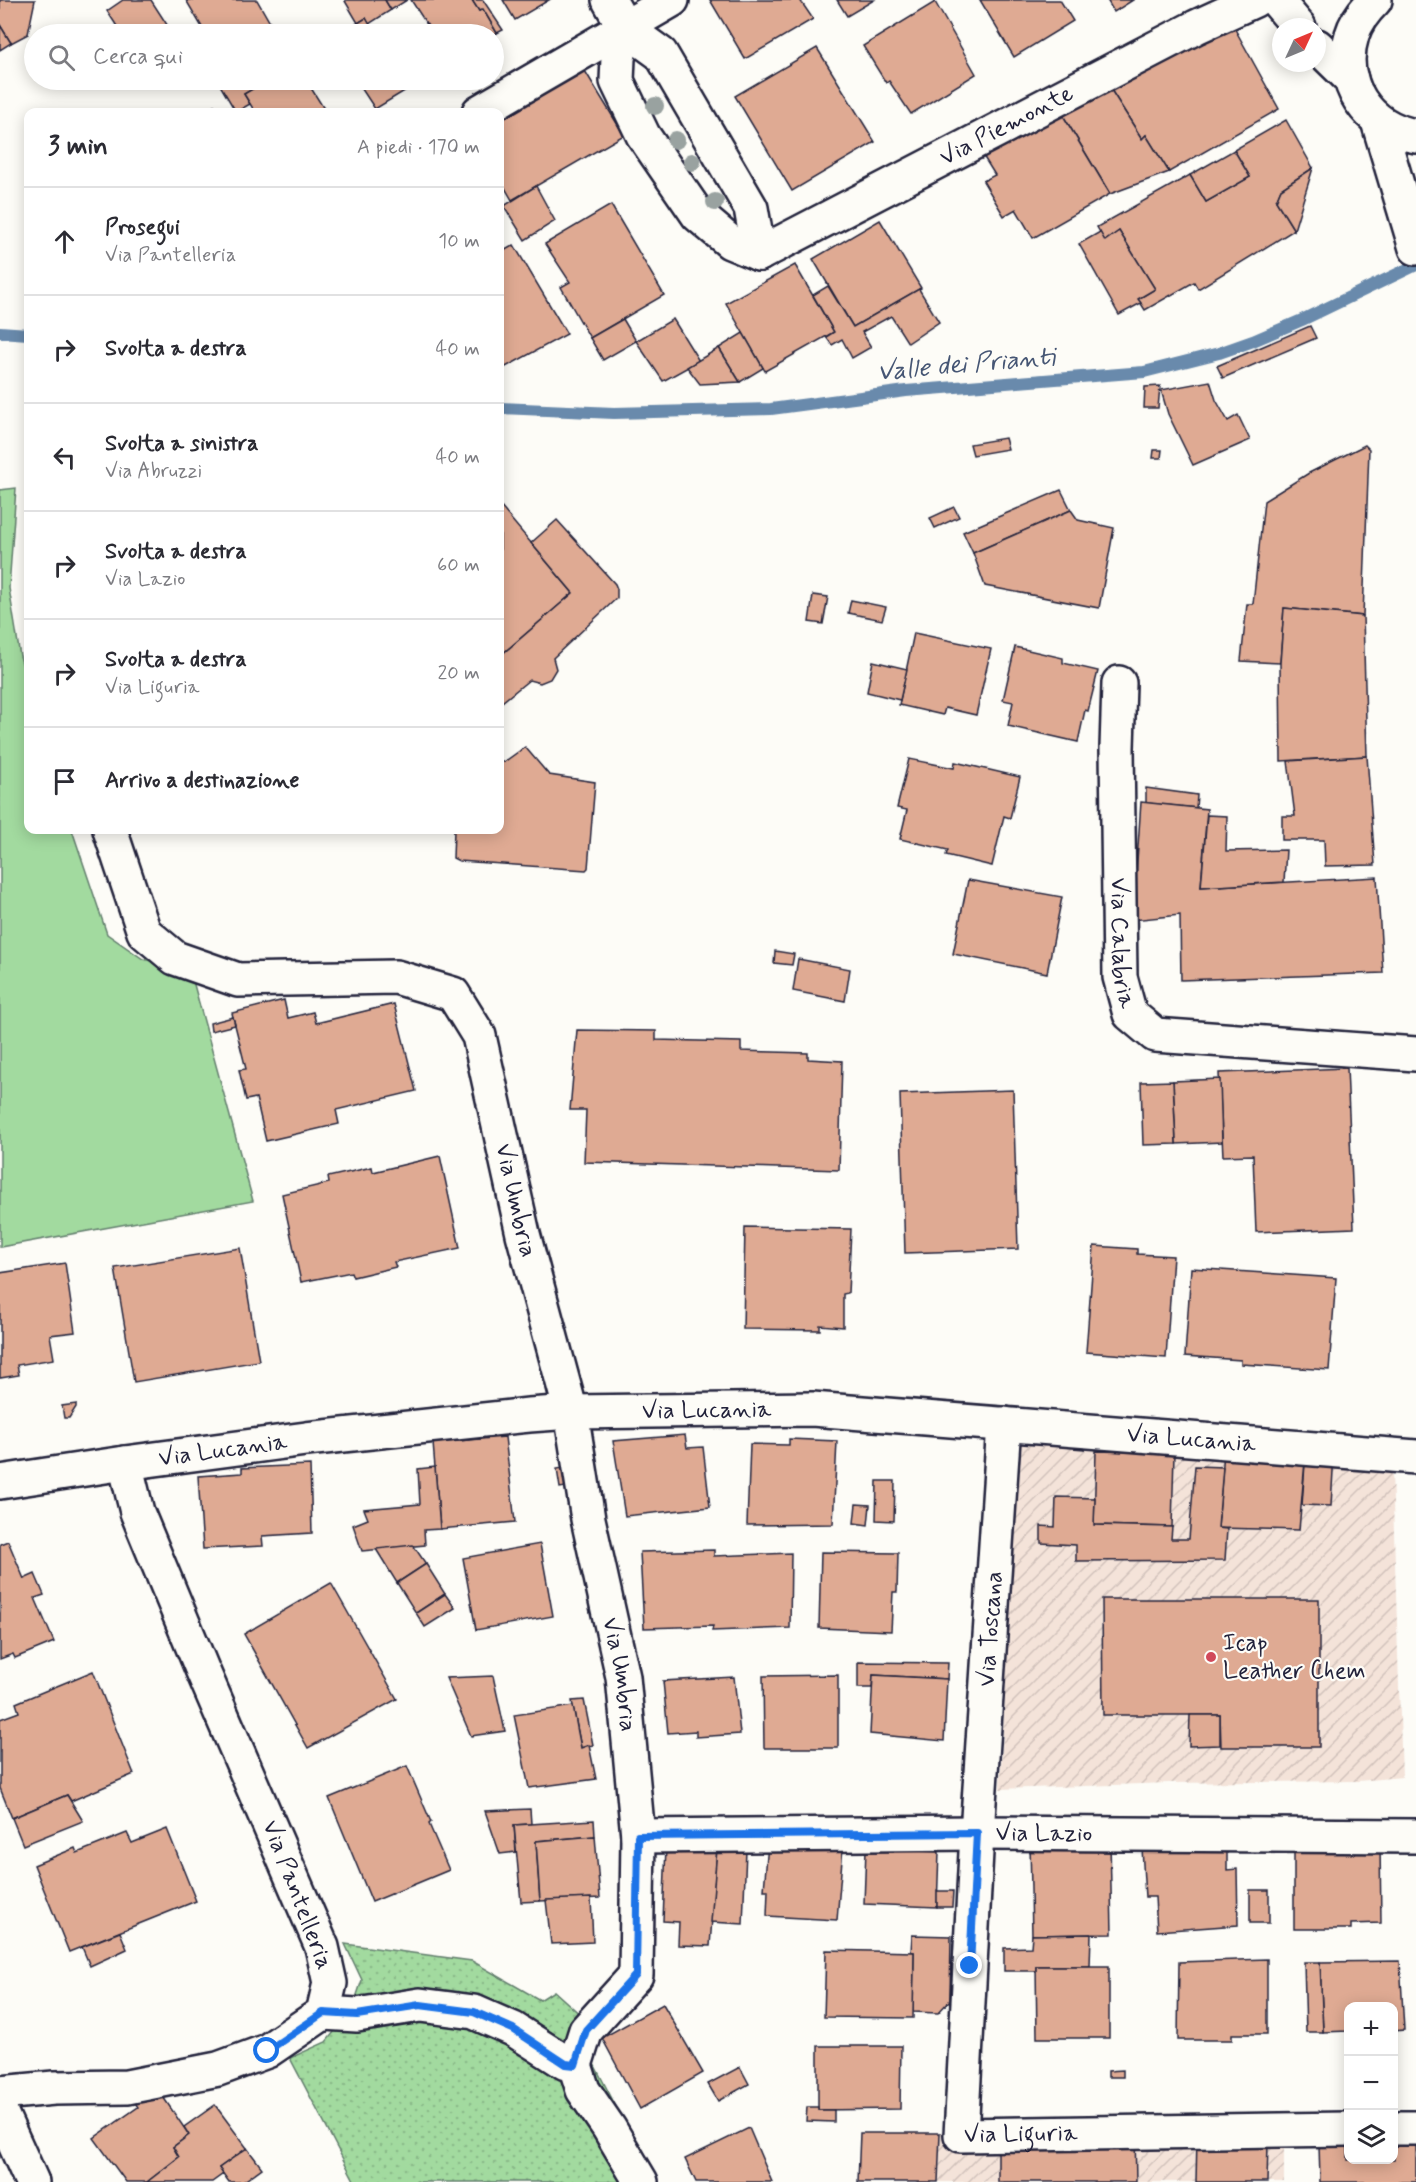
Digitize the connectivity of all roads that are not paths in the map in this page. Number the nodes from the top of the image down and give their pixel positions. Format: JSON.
{"nodes":[{"id":1,"x":609,"y":0,"type":"edge"},
{"id":2,"x":672,"y":0,"type":"edge"},
{"id":3,"x":1255,"y":0,"type":"edge"},
{"id":4,"x":1276,"y":0,"type":"edge"},
{"id":5,"x":1375,"y":0,"type":"edge"},
{"id":6,"x":1291,"y":18,"type":"edge"},
{"id":7,"x":625,"y":28,"type":"junction"},
{"id":8,"x":1326,"y":55,"type":"edge"},
{"id":9,"x":1351,"y":79,"type":"junction"},
{"id":10,"x":486,"y":108,"type":"edge"},
{"id":11,"x":1378,"y":121,"type":"junction"},
{"id":12,"x":1416,"y":136,"type":"edge"},
{"id":13,"x":1416,"y":248,"type":"edge"},
{"id":14,"x":759,"y":254,"type":"junction"},
{"id":15,"x":1119,"y":683,"type":"dead end"},
{"id":16,"x":111,"y":834,"type":"edge"},
{"id":17,"x":1416,"y":1054,"type":"edge"},
{"id":18,"x":571,"y":1412,"type":"junction"},
{"id":19,"x":1004,"y":1424,"type":"junction"},
{"id":20,"x":1416,"y":1457,"type":"edge"},
{"id":21,"x":125,"y":1463,"type":"junction"},
{"id":22,"x":0,"y":1482,"type":"edge"},
{"id":23,"x":977,"y":1833,"type":"junction"},
{"id":24,"x":638,"y":1836,"type":"junction"},
{"id":25,"x":1416,"y":1836,"type":"edge"},
{"id":26,"x":323,"y":2013,"type":"junction"},
{"id":27,"x":575,"y":2065,"type":"junction"},
{"id":28,"x":0,"y":2093,"type":"edge"},
{"id":29,"x":0,"y":2111,"type":"edge"},
{"id":30,"x":1398,"y":2128,"type":"edge"},
{"id":31,"x":1416,"y":2128,"type":"edge"},
{"id":32,"x":1344,"y":2129,"type":"edge"},
{"id":33,"x":32,"y":2182,"type":"edge"},
{"id":34,"x":641,"y":2182,"type":"edge"}],
"edges":[{"from":1,"to":7,"type":"street"},
{"from":2,"to":7,"type":"street"},
{"from":3,"to":14,"type":"street","name":"Via Piemonte"},
{"from":4,"to":6,"type":"street"},
{"from":5,"to":9,"type":"street"},
{"from":7,"to":10,"type":"street"},
{"from":7,"to":14,"type":"street"},
{"from":7,"to":14,"type":"street"},
{"from":8,"to":9,"type":"street"},
{"from":9,"to":11,"type":"street"},
{"from":11,"to":12,"type":"street"},
{"from":11,"to":13,"type":"street"},
{"from":15,"to":17,"type":"street","name":"Via Calabria"},
{"from":16,"to":18,"type":"street","name":"Via Umbria"},
{"from":18,"to":19,"type":"street","name":"Via Lucania"},
{"from":18,"to":21,"type":"street","name":"Via Lucania"},
{"from":18,"to":24,"type":"street","name":"Via Umbria"},
{"from":19,"to":20,"type":"street","name":"Via Lucania"},
{"from":19,"to":23,"type":"street","name":"Via Toscana"},
{"from":21,"to":22,"type":"street","name":"Via Lucania"},
{"from":21,"to":26,"type":"street","name":"Via Pantelleria"},
{"from":23,"to":24,"type":"street","name":"Via Lazio"},
{"from":23,"to":25,"type":"street","name":"Via Lazio"},
{"from":23,"to":32,"type":"street","name":"Via Liguria"},
{"from":24,"to":27,"type":"street","name":"Via Umbria"},
{"from":26,"to":27,"type":"street"},
{"from":26,"to":28,"type":"street"},
{"from":27,"to":34,"type":"street"},
{"from":29,"to":33,"type":"street"},
{"from":30,"to":31,"type":"street"}]}
